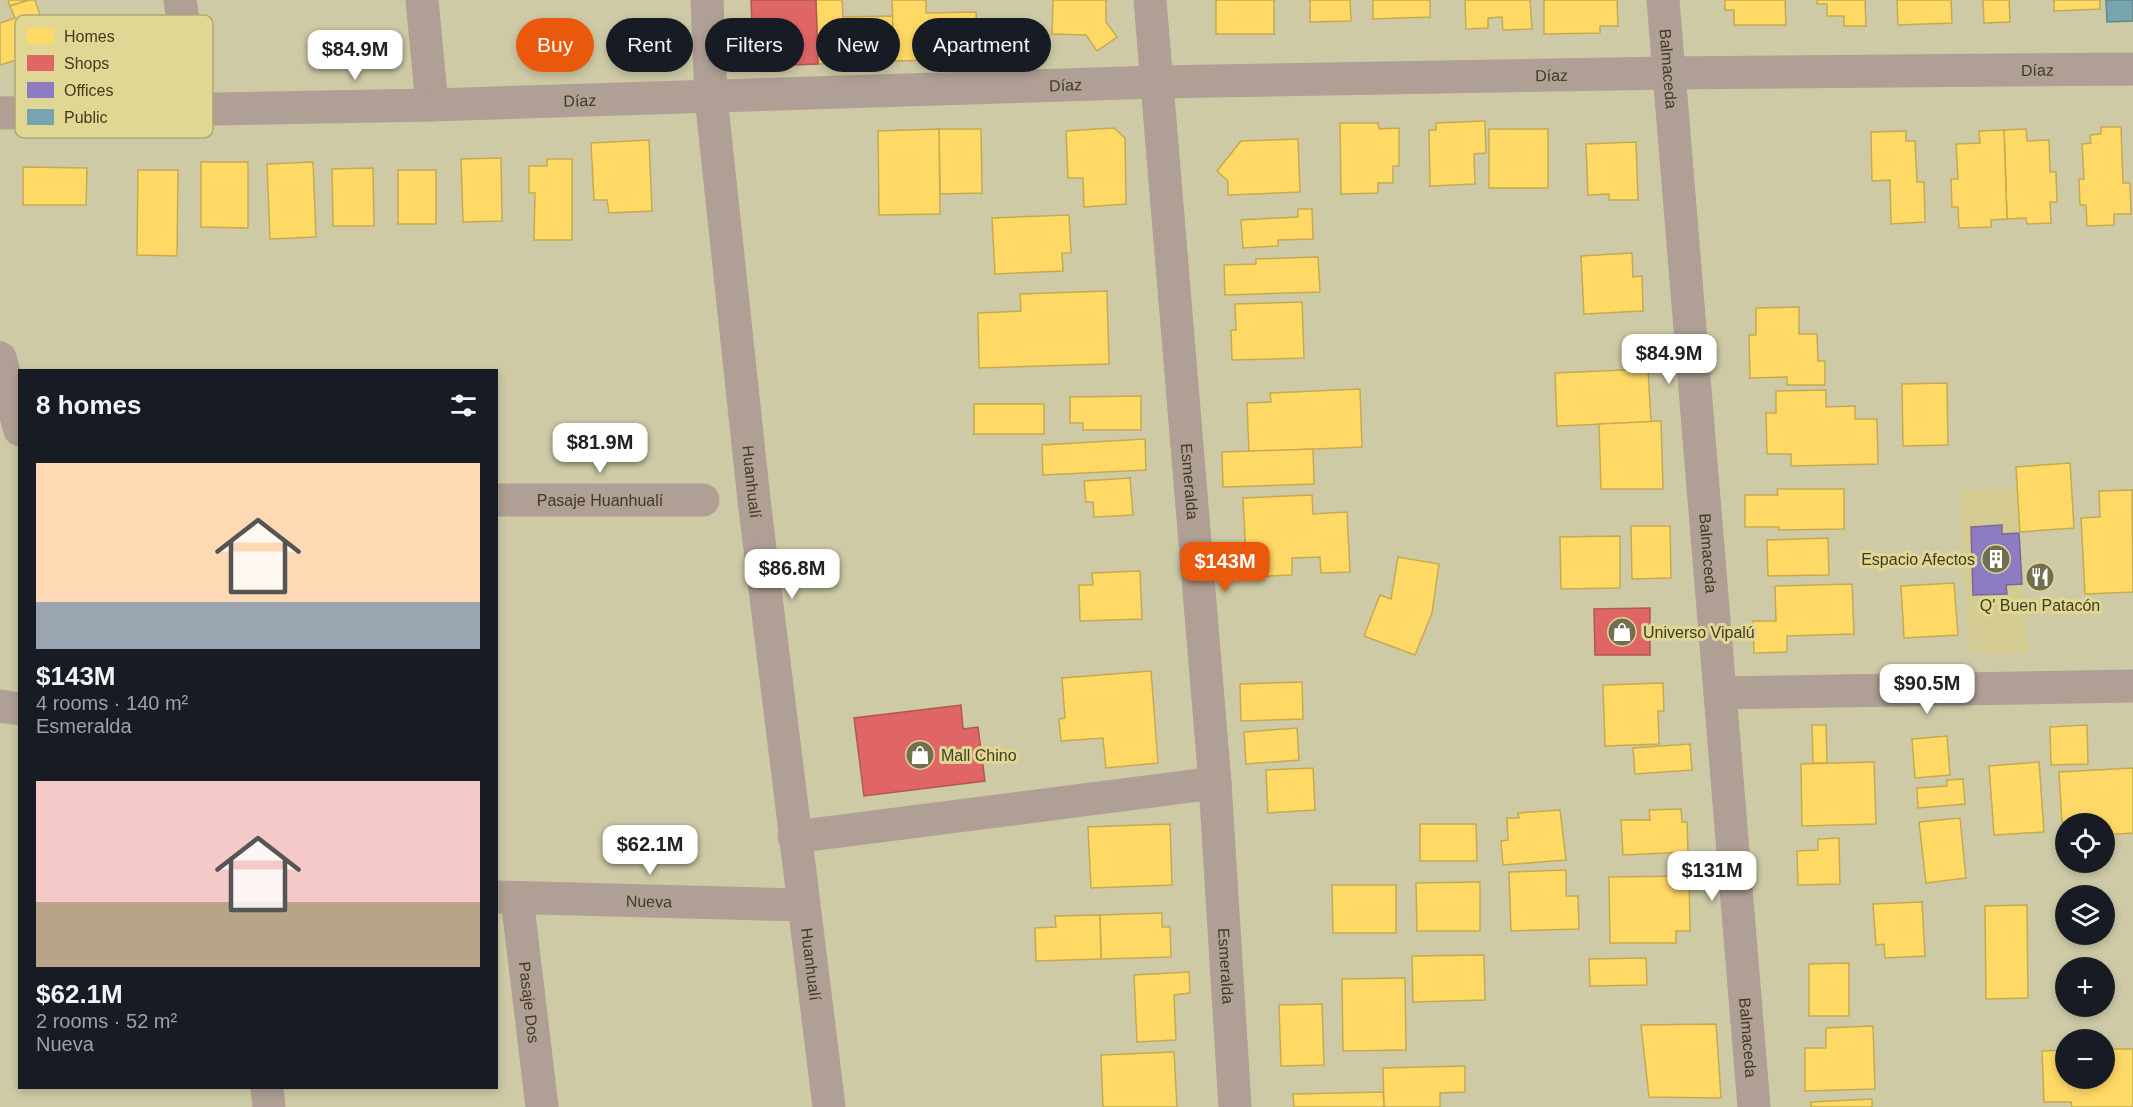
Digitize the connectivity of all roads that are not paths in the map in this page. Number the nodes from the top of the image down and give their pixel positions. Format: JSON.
{"nodes":[{"id":1,"x":166,"y":0,"type":"edge"},
{"id":2,"x":180,"y":0,"type":"edge"},
{"id":3,"x":422,"y":0,"type":"edge"},
{"id":4,"x":706,"y":0,"type":"edge"},
{"id":5,"x":1150,"y":0,"type":"edge"},
{"id":6,"x":1663,"y":0,"type":"edge"},
{"id":7,"x":171,"y":15,"type":"edge"},
{"id":8,"x":182,"y":15,"type":"edge"},
{"id":9,"x":2133,"y":69,"type":"edge"},
{"id":10,"x":1668,"y":73,"type":"junction"},
{"id":11,"x":1156,"y":82,"type":"junction"},
{"id":12,"x":711,"y":98,"type":"junction"},
{"id":13,"x":432,"y":105,"type":"junction"},
{"id":14,"x":213,"y":108,"type":"edge"},
{"id":15,"x":0,"y":113,"type":"edge"},
{"id":16,"x":15,"y":113,"type":"edge"},
{"id":17,"x":0,"y":358,"type":"edge"},
{"id":18,"x":18,"y":423,"type":"edge"},
{"id":19,"x":498,"y":500,"type":"edge"},
{"id":20,"x":703,"y":500,"type":"dead end"},
{"id":21,"x":2133,"y":686,"type":"edge"},
{"id":22,"x":1720,"y":693,"type":"junction"},
{"id":23,"x":0,"y":706,"type":"edge"},
{"id":24,"x":18,"y":709,"type":"edge"},
{"id":25,"x":1215,"y":783,"type":"junction"},
{"id":26,"x":794,"y":837,"type":"junction"},
{"id":27,"x":507,"y":898,"type":"edge"},
{"id":28,"x":802,"y":905,"type":"junction"},
{"id":29,"x":267,"y":1089,"type":"edge"},
{"id":30,"x":269,"y":1107,"type":"edge"},
{"id":31,"x":542,"y":1107,"type":"edge"},
{"id":32,"x":829,"y":1107,"type":"edge"},
{"id":33,"x":1235,"y":1107,"type":"edge"},
{"id":34,"x":1754,"y":1107,"type":"edge"}],
"edges":[{"from":1,"to":7,"type":"street"},
{"from":2,"to":8,"type":"street"},
{"from":3,"to":13,"type":"street"},
{"from":4,"to":12,"type":"street","name":"Huanhualí"},
{"from":5,"to":11,"type":"street","name":"Esmeralda"},
{"from":6,"to":10,"type":"street","name":"Balmaceda"},
{"from":9,"to":10,"type":"street","name":"Díaz"},
{"from":10,"to":11,"type":"street","name":"Díaz"},
{"from":10,"to":22,"type":"street","name":"Balmaceda"},
{"from":11,"to":12,"type":"street","name":"Díaz"},
{"from":11,"to":25,"type":"street","name":"Esmeralda"},
{"from":12,"to":13,"type":"street","name":"Díaz"},
{"from":12,"to":26,"type":"street","name":"Huanhualí"},
{"from":13,"to":14,"type":"street","name":"Díaz"},
{"from":15,"to":16,"type":"street","name":"Díaz"},
{"from":17,"to":18,"type":"street"},
{"from":19,"to":20,"type":"street","name":"Pasaje Huanhualí"},
{"from":21,"to":22,"type":"street"},
{"from":22,"to":34,"type":"street","name":"Balmaceda"},
{"from":23,"to":24,"type":"street"},
{"from":25,"to":26,"type":"street"},
{"from":25,"to":33,"type":"street","name":"Esmeralda"},
{"from":26,"to":28,"type":"street","name":"Huanhualí"},
{"from":27,"to":28,"type":"street","name":"Nueva"},
{"from":27,"to":31,"type":"street","name":"Pasaje Dos"},
{"from":28,"to":32,"type":"street","name":"Huanhualí"},
{"from":29,"to":30,"type":"street"}]}
